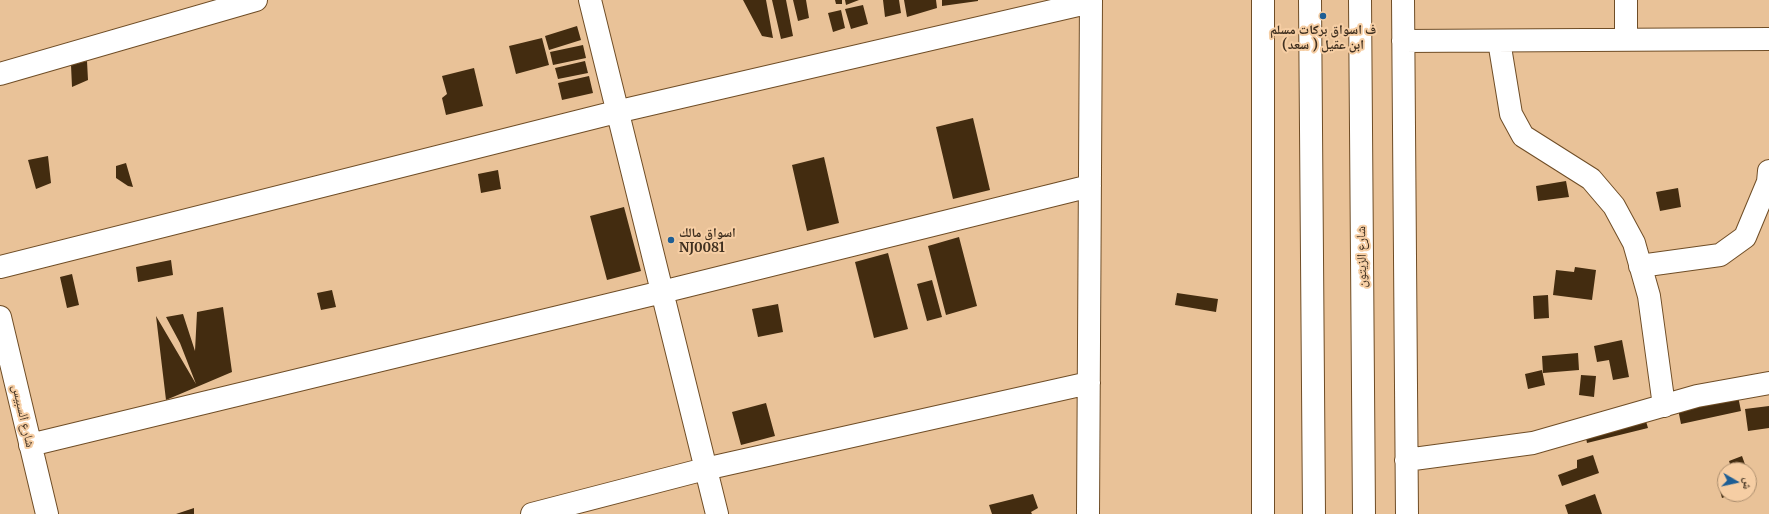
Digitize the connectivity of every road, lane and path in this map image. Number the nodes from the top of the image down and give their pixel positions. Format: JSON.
{"nodes":[{"id":1,"x":256,"y":0,"type":"edge"},
{"id":2,"x":590,"y":0,"type":"edge"},
{"id":3,"x":1263,"y":0,"type":"edge"},
{"id":4,"x":1310,"y":0,"type":"edge"},
{"id":5,"x":1360,"y":0,"type":"edge"},
{"id":6,"x":1403,"y":0,"type":"edge"},
{"id":7,"x":1626,"y":0,"type":"edge"},
{"id":8,"x":1091,"y":1,"type":"edge"},
{"id":9,"x":1769,"y":39,"type":"edge"},
{"id":10,"x":1626,"y":40,"type":"junction"},
{"id":11,"x":1403,"y":41,"type":"junction"},
{"id":12,"x":1499,"y":41,"type":"junction"},
{"id":13,"x":0,"y":74,"type":"edge"},
{"id":14,"x":616,"y":112,"type":"junction"},
{"id":15,"x":1769,"y":171,"type":"edge"},
{"id":16,"x":1090,"y":186,"type":"junction"},
{"id":17,"x":1640,"y":266,"type":"junction"},
{"id":18,"x":0,"y":267,"type":"edge"},
{"id":19,"x":662,"y":292,"type":"junction"},
{"id":20,"x":0,"y":317,"type":"edge"},
{"id":21,"x":1089,"y":383,"type":"junction"},
{"id":22,"x":1769,"y":383,"type":"edge"},
{"id":23,"x":1664,"y":406,"type":"junction"},
{"id":24,"x":30,"y":445,"type":"junction"},
{"id":25,"x":1406,"y":460,"type":"junction"},
{"id":26,"x":705,"y":469,"type":"junction"},
{"id":27,"x":47,"y":514,"type":"edge"},
{"id":28,"x":532,"y":514,"type":"edge"},
{"id":29,"x":717,"y":514,"type":"edge"},
{"id":30,"x":1088,"y":514,"type":"edge"},
{"id":31,"x":1263,"y":514,"type":"edge"},
{"id":32,"x":1314,"y":514,"type":"edge"},
{"id":33,"x":1364,"y":514,"type":"edge"},
{"id":34,"x":1407,"y":514,"type":"edge"}],
"edges":[{"from":1,"to":13,"type":"street"},
{"from":2,"to":14,"type":"street"},
{"from":3,"to":31,"type":"street"},
{"from":4,"to":32,"type":"street"},
{"from":5,"to":33,"type":"street","name":"شارع الزيتون"},
{"from":6,"to":11,"type":"street"},
{"from":7,"to":10,"type":"street"},
{"from":8,"to":14,"type":"street"},
{"from":8,"to":16,"type":"street"},
{"from":9,"to":10,"type":"street"},
{"from":10,"to":12,"type":"street"},
{"from":11,"to":12,"type":"street"},
{"from":11,"to":25,"type":"street"},
{"from":12,"to":17,"type":"street"},
{"from":14,"to":18,"type":"street"},
{"from":14,"to":19,"type":"street"},
{"from":15,"to":17,"type":"street"},
{"from":16,"to":19,"type":"street"},
{"from":16,"to":21,"type":"street"},
{"from":17,"to":23,"type":"street"},
{"from":19,"to":24,"type":"street"},
{"from":19,"to":26,"type":"street"},
{"from":20,"to":24,"type":"street","name":"شارع السبيس"},
{"from":21,"to":26,"type":"street"},
{"from":21,"to":30,"type":"street"},
{"from":22,"to":23,"type":"street"},
{"from":23,"to":25,"type":"street"},
{"from":24,"to":27,"type":"street","name":"شارع السبيس"},
{"from":25,"to":34,"type":"street"},
{"from":26,"to":28,"type":"street"},
{"from":26,"to":29,"type":"street"}]}
